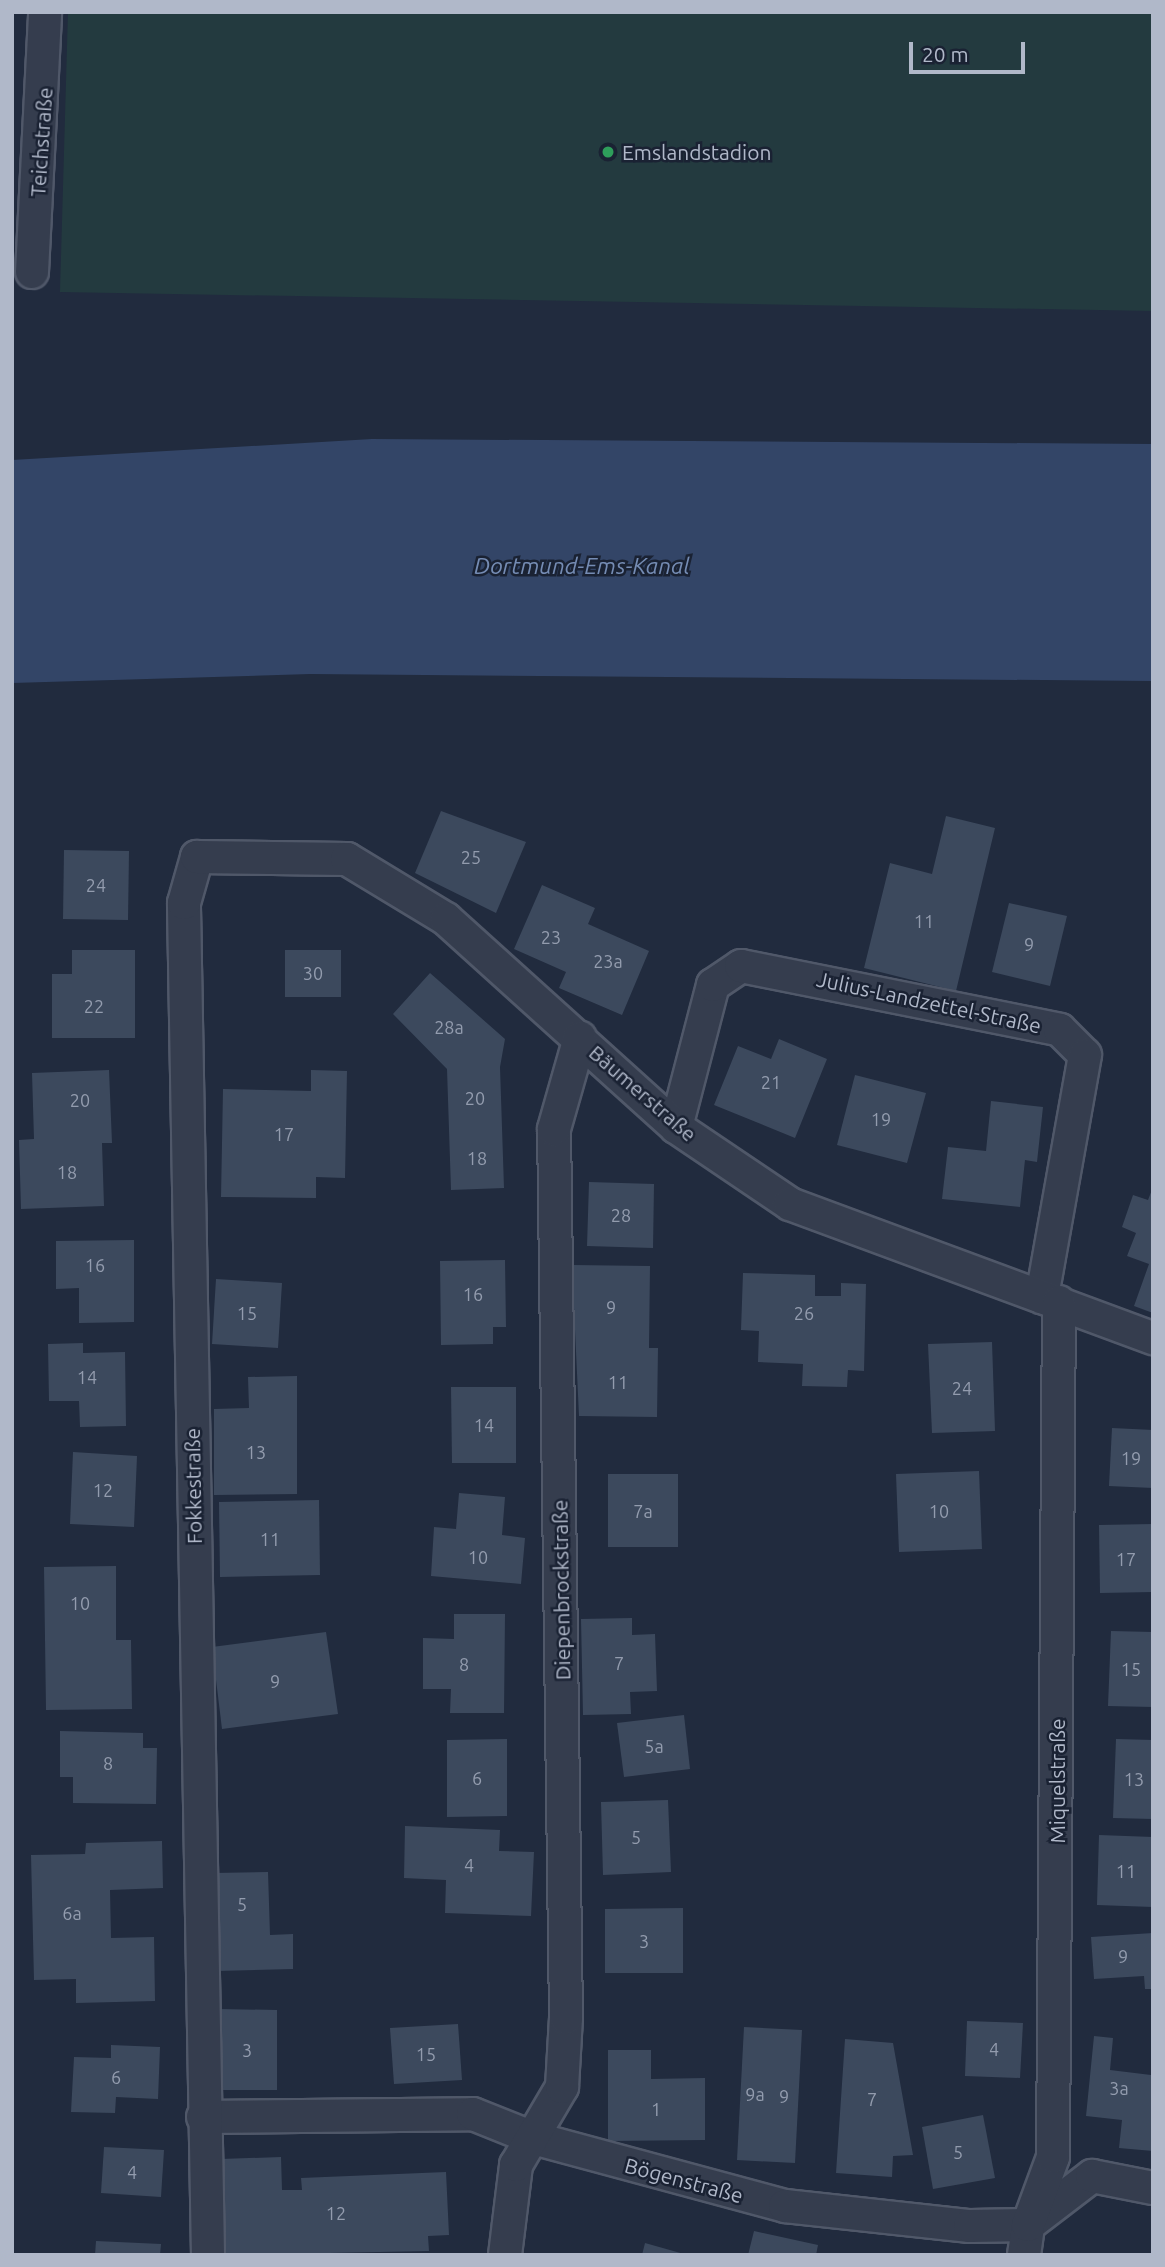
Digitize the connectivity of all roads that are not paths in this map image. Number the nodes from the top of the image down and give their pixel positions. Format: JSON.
{"nodes":[{"id":1,"x":45,"y":12,"type":"edge"},
{"id":2,"x":33,"y":272,"type":"dead end"},
{"id":3,"x":197,"y":857,"type":"joint"},
{"id":4,"x":580,"y":1038,"type":"junction"},
{"id":5,"x":676,"y":1127,"type":"junction"},
{"id":6,"x":1051,"y":1300,"type":"junction"},
{"id":7,"x":1153,"y":1338,"type":"edge"},
{"id":8,"x":203,"y":2117,"type":"junction"},
{"id":9,"x":533,"y":2138,"type":"junction"},
{"id":10,"x":1153,"y":2188,"type":"edge"},
{"id":11,"x":1026,"y":2240,"type":"edge"},
{"id":12,"x":208,"y":2255,"type":"edge"},
{"id":13,"x":505,"y":2255,"type":"edge"}],
"edges":[{"from":1,"to":2,"type":"street","name":"Teichstraße"},
{"from":3,"to":4,"type":"street","name":"Bäumerstraße"},
{"from":3,"to":8,"type":"street","name":"Fokkestraße"},
{"from":4,"to":5,"type":"street","name":"Bäumerstraße"},
{"from":4,"to":9,"type":"street","name":"Diepenbrockstraße"},
{"from":5,"to":6,"type":"street","name":"Bäumerstraße"},
{"from":5,"to":6,"type":"street","name":"Julius-Landzettel-Straße"},
{"from":6,"to":7,"type":"street","name":"Bäumerstraße"},
{"from":6,"to":11,"type":"street","name":"Miquelstraße"},
{"from":8,"to":9,"type":"street","name":"Bögenstraße"},
{"from":8,"to":12,"type":"street","name":"Fokkestraße"},
{"from":9,"to":11,"type":"street","name":"Bögenstraße"},
{"from":9,"to":13,"type":"street","name":"Diepenbrockstraße"},
{"from":10,"to":11,"type":"street"}]}
